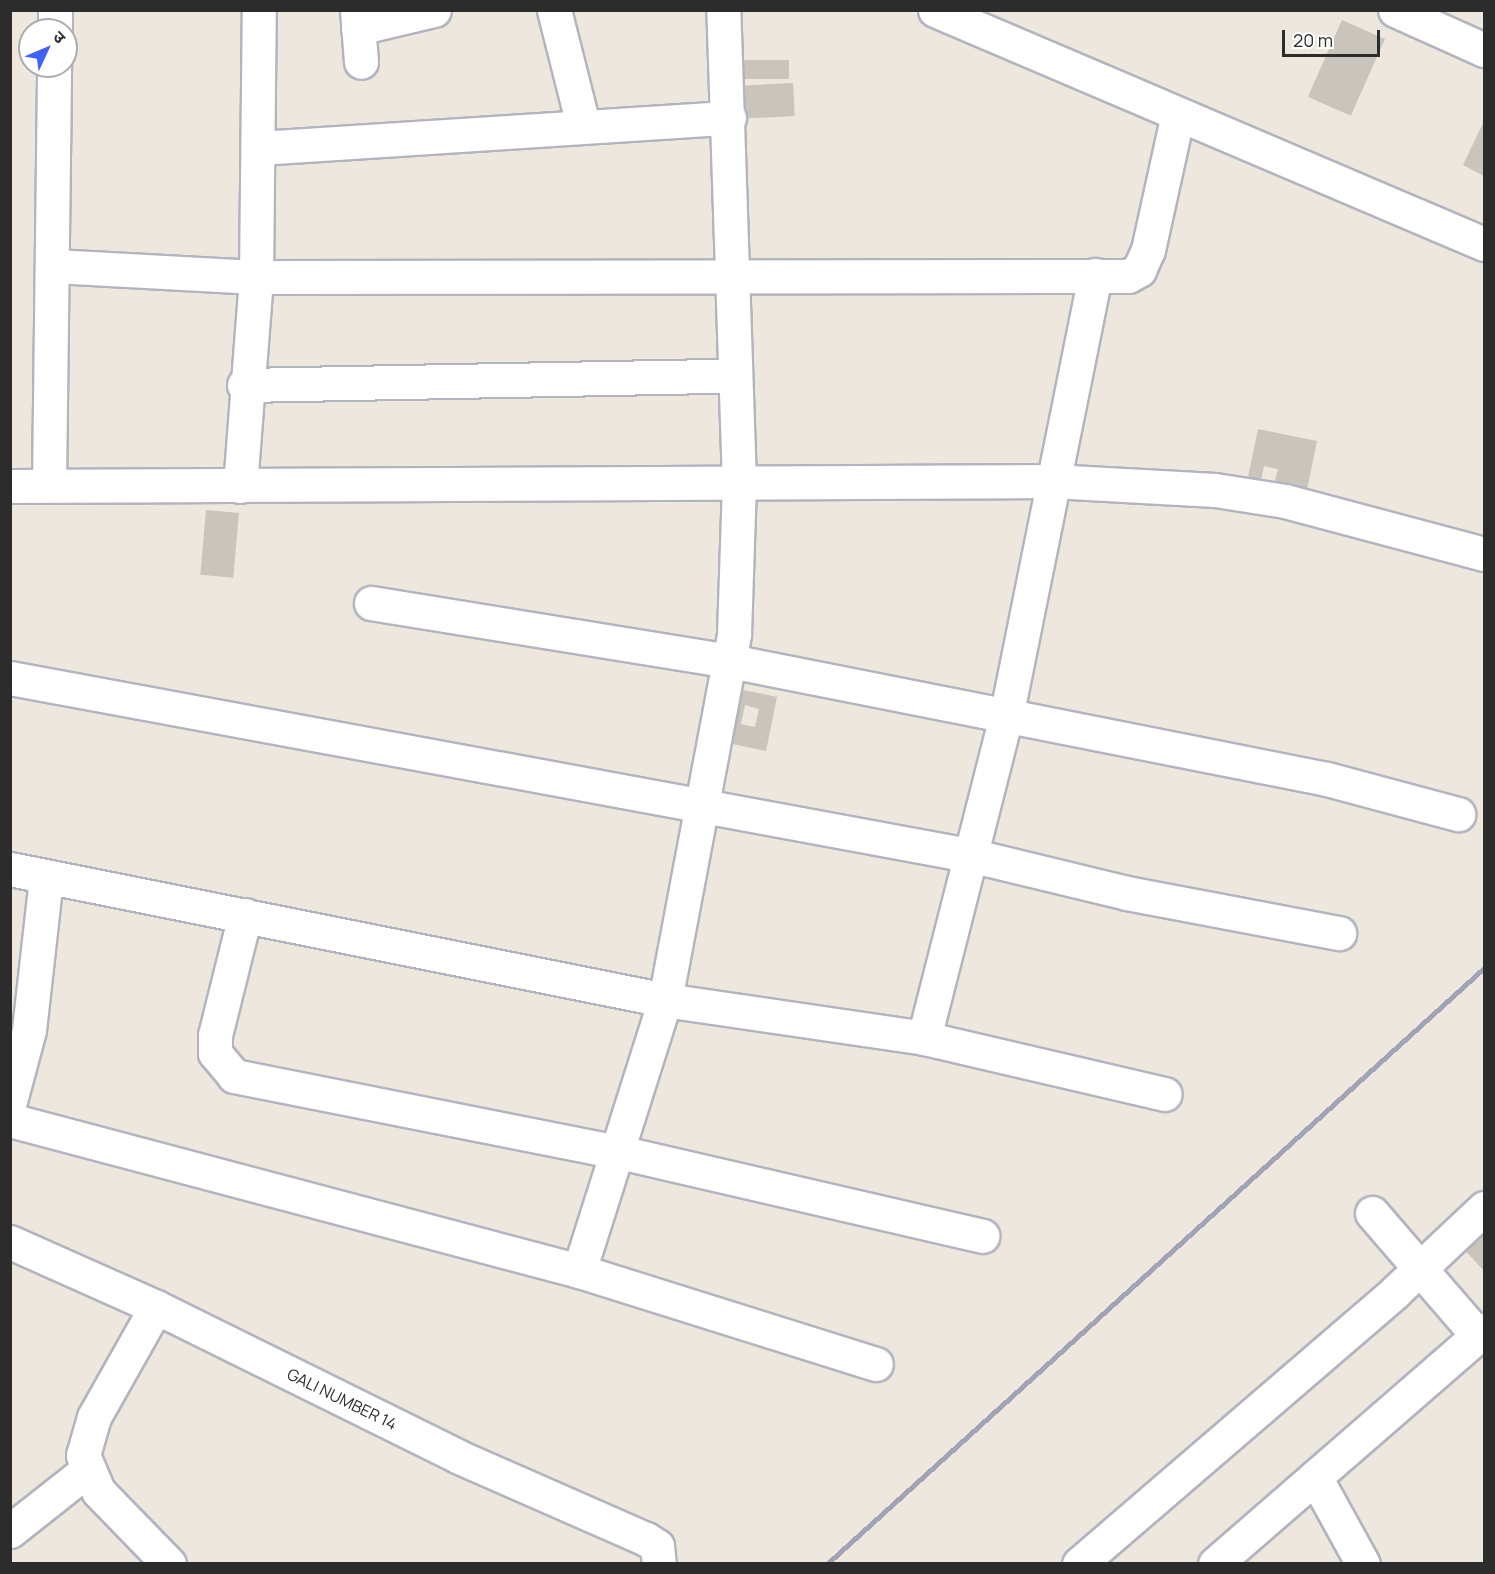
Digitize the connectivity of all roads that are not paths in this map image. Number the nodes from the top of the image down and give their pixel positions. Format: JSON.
{"nodes":[{"id":1,"x":259,"y":10,"type":"edge"},
{"id":2,"x":434,"y":10,"type":"edge"},
{"id":3,"x":554,"y":10,"type":"edge"},
{"id":4,"x":723,"y":10,"type":"edge"},
{"id":5,"x":935,"y":10,"type":"edge"},
{"id":6,"x":1395,"y":10,"type":"edge"},
{"id":7,"x":357,"y":19,"type":"edge"},
{"id":8,"x":1485,"y":50,"type":"edge"},
{"id":9,"x":361,"y":62,"type":"dead end"},
{"id":10,"x":54,"y":78,"type":"edge"},
{"id":11,"x":1178,"y":114,"type":"junction"},
{"id":12,"x":729,"y":118,"type":"junction"},
{"id":13,"x":582,"y":125,"type":"junction"},
{"id":14,"x":260,"y":148,"type":"junction"},
{"id":15,"x":1485,"y":244,"type":"edge"},
{"id":16,"x":54,"y":266,"type":"junction"},
{"id":17,"x":729,"y":274,"type":"junction"},
{"id":18,"x":1095,"y":275,"type":"junction"},
{"id":19,"x":256,"y":277,"type":"junction"},
{"id":20,"x":733,"y":376,"type":"junction"},
{"id":21,"x":244,"y":385,"type":"junction"},
{"id":22,"x":1052,"y":481,"type":"junction"},
{"id":23,"x":740,"y":483,"type":"junction"},
{"id":24,"x":49,"y":485,"type":"junction"},
{"id":25,"x":10,"y":486,"type":"edge"},
{"id":26,"x":240,"y":486,"type":"junction"},
{"id":27,"x":1485,"y":554,"type":"edge"},
{"id":28,"x":371,"y":603,"type":"dead end"},
{"id":29,"x":730,"y":661,"type":"junction"},
{"id":30,"x":10,"y":678,"type":"edge"},
{"id":31,"x":1006,"y":717,"type":"junction"},
{"id":32,"x":704,"y":807,"type":"junction"},
{"id":33,"x":1458,"y":814,"type":"dead end"},
{"id":34,"x":974,"y":856,"type":"junction"},
{"id":35,"x":10,"y":869,"type":"edge"},
{"id":36,"x":46,"y":878,"type":"junction"},
{"id":37,"x":245,"y":915,"type":"junction"},
{"id":38,"x":1339,"y":933,"type":"dead end"},
{"id":39,"x":665,"y":1000,"type":"junction"},
{"id":40,"x":924,"y":1038,"type":"junction"},
{"id":41,"x":1165,"y":1094,"type":"dead end"},
{"id":42,"x":11,"y":1103,"type":"edge"},
{"id":43,"x":619,"y":1152,"type":"junction"},
{"id":44,"x":1485,"y":1208,"type":"edge"},
{"id":45,"x":1372,"y":1214,"type":"dead end"},
{"id":46,"x":982,"y":1236,"type":"dead end"},
{"id":47,"x":10,"y":1242,"type":"edge"},
{"id":48,"x":1421,"y":1269,"type":"junction"},
{"id":49,"x":579,"y":1271,"type":"junction"},
{"id":50,"x":156,"y":1307,"type":"junction"},
{"id":51,"x":1481,"y":1333,"type":"edge"},
{"id":52,"x":876,"y":1364,"type":"dead end"},
{"id":53,"x":86,"y":1471,"type":"junction"},
{"id":54,"x":1316,"y":1477,"type":"junction"},
{"id":55,"x":10,"y":1530,"type":"edge"},
{"id":56,"x":1222,"y":1561,"type":"edge"},
{"id":57,"x":169,"y":1563,"type":"edge"},
{"id":58,"x":659,"y":1563,"type":"edge"},
{"id":59,"x":1079,"y":1563,"type":"edge"},
{"id":60,"x":1363,"y":1563,"type":"edge"}],
"edges":[{"from":1,"to":14,"type":"street"},
{"from":2,"to":7,"type":"street"},
{"from":3,"to":13,"type":"street"},
{"from":4,"to":12,"type":"street"},
{"from":5,"to":11,"type":"street"},
{"from":6,"to":8,"type":"street"},
{"from":7,"to":9,"type":"street"},
{"from":10,"to":16,"type":"street"},
{"from":11,"to":15,"type":"street"},
{"from":11,"to":18,"type":"street"},
{"from":12,"to":13,"type":"street"},
{"from":12,"to":17,"type":"street"},
{"from":13,"to":14,"type":"street"},
{"from":14,"to":19,"type":"street"},
{"from":16,"to":19,"type":"street"},
{"from":16,"to":24,"type":"street"},
{"from":17,"to":18,"type":"street"},
{"from":17,"to":19,"type":"street"},
{"from":17,"to":20,"type":"street"},
{"from":18,"to":22,"type":"street"},
{"from":19,"to":21,"type":"street"},
{"from":20,"to":21,"type":"street"},
{"from":20,"to":23,"type":"street"},
{"from":21,"to":26,"type":"street"},
{"from":22,"to":23,"type":"street"},
{"from":22,"to":27,"type":"street"},
{"from":22,"to":31,"type":"street"},
{"from":23,"to":26,"type":"street"},
{"from":23,"to":29,"type":"street"},
{"from":24,"to":25,"type":"street"},
{"from":24,"to":26,"type":"street"},
{"from":28,"to":29,"type":"street"},
{"from":29,"to":31,"type":"street"},
{"from":29,"to":32,"type":"street"},
{"from":30,"to":32,"type":"street"},
{"from":31,"to":33,"type":"street"},
{"from":31,"to":34,"type":"street"},
{"from":32,"to":34,"type":"street"},
{"from":32,"to":39,"type":"street"},
{"from":34,"to":38,"type":"street"},
{"from":34,"to":40,"type":"street"},
{"from":35,"to":36,"type":"street"},
{"from":36,"to":37,"type":"street"},
{"from":36,"to":42,"type":"street"},
{"from":37,"to":39,"type":"street"},
{"from":37,"to":43,"type":"street"},
{"from":39,"to":40,"type":"street"},
{"from":39,"to":43,"type":"street"},
{"from":40,"to":41,"type":"street"},
{"from":42,"to":49,"type":"street"},
{"from":43,"to":46,"type":"street"},
{"from":43,"to":49,"type":"street"},
{"from":44,"to":48,"type":"street"},
{"from":45,"to":48,"type":"street"},
{"from":47,"to":50,"type":"street","name":"GALI NUMBER 14"},
{"from":48,"to":51,"type":"street"},
{"from":48,"to":59,"type":"street"},
{"from":49,"to":52,"type":"street"},
{"from":50,"to":53,"type":"street"},
{"from":50,"to":58,"type":"street","name":"GALI NUMBER 14"},
{"from":51,"to":54,"type":"street"},
{"from":53,"to":55,"type":"street"},
{"from":53,"to":57,"type":"street"},
{"from":54,"to":56,"type":"street"},
{"from":54,"to":60,"type":"street"}]}
